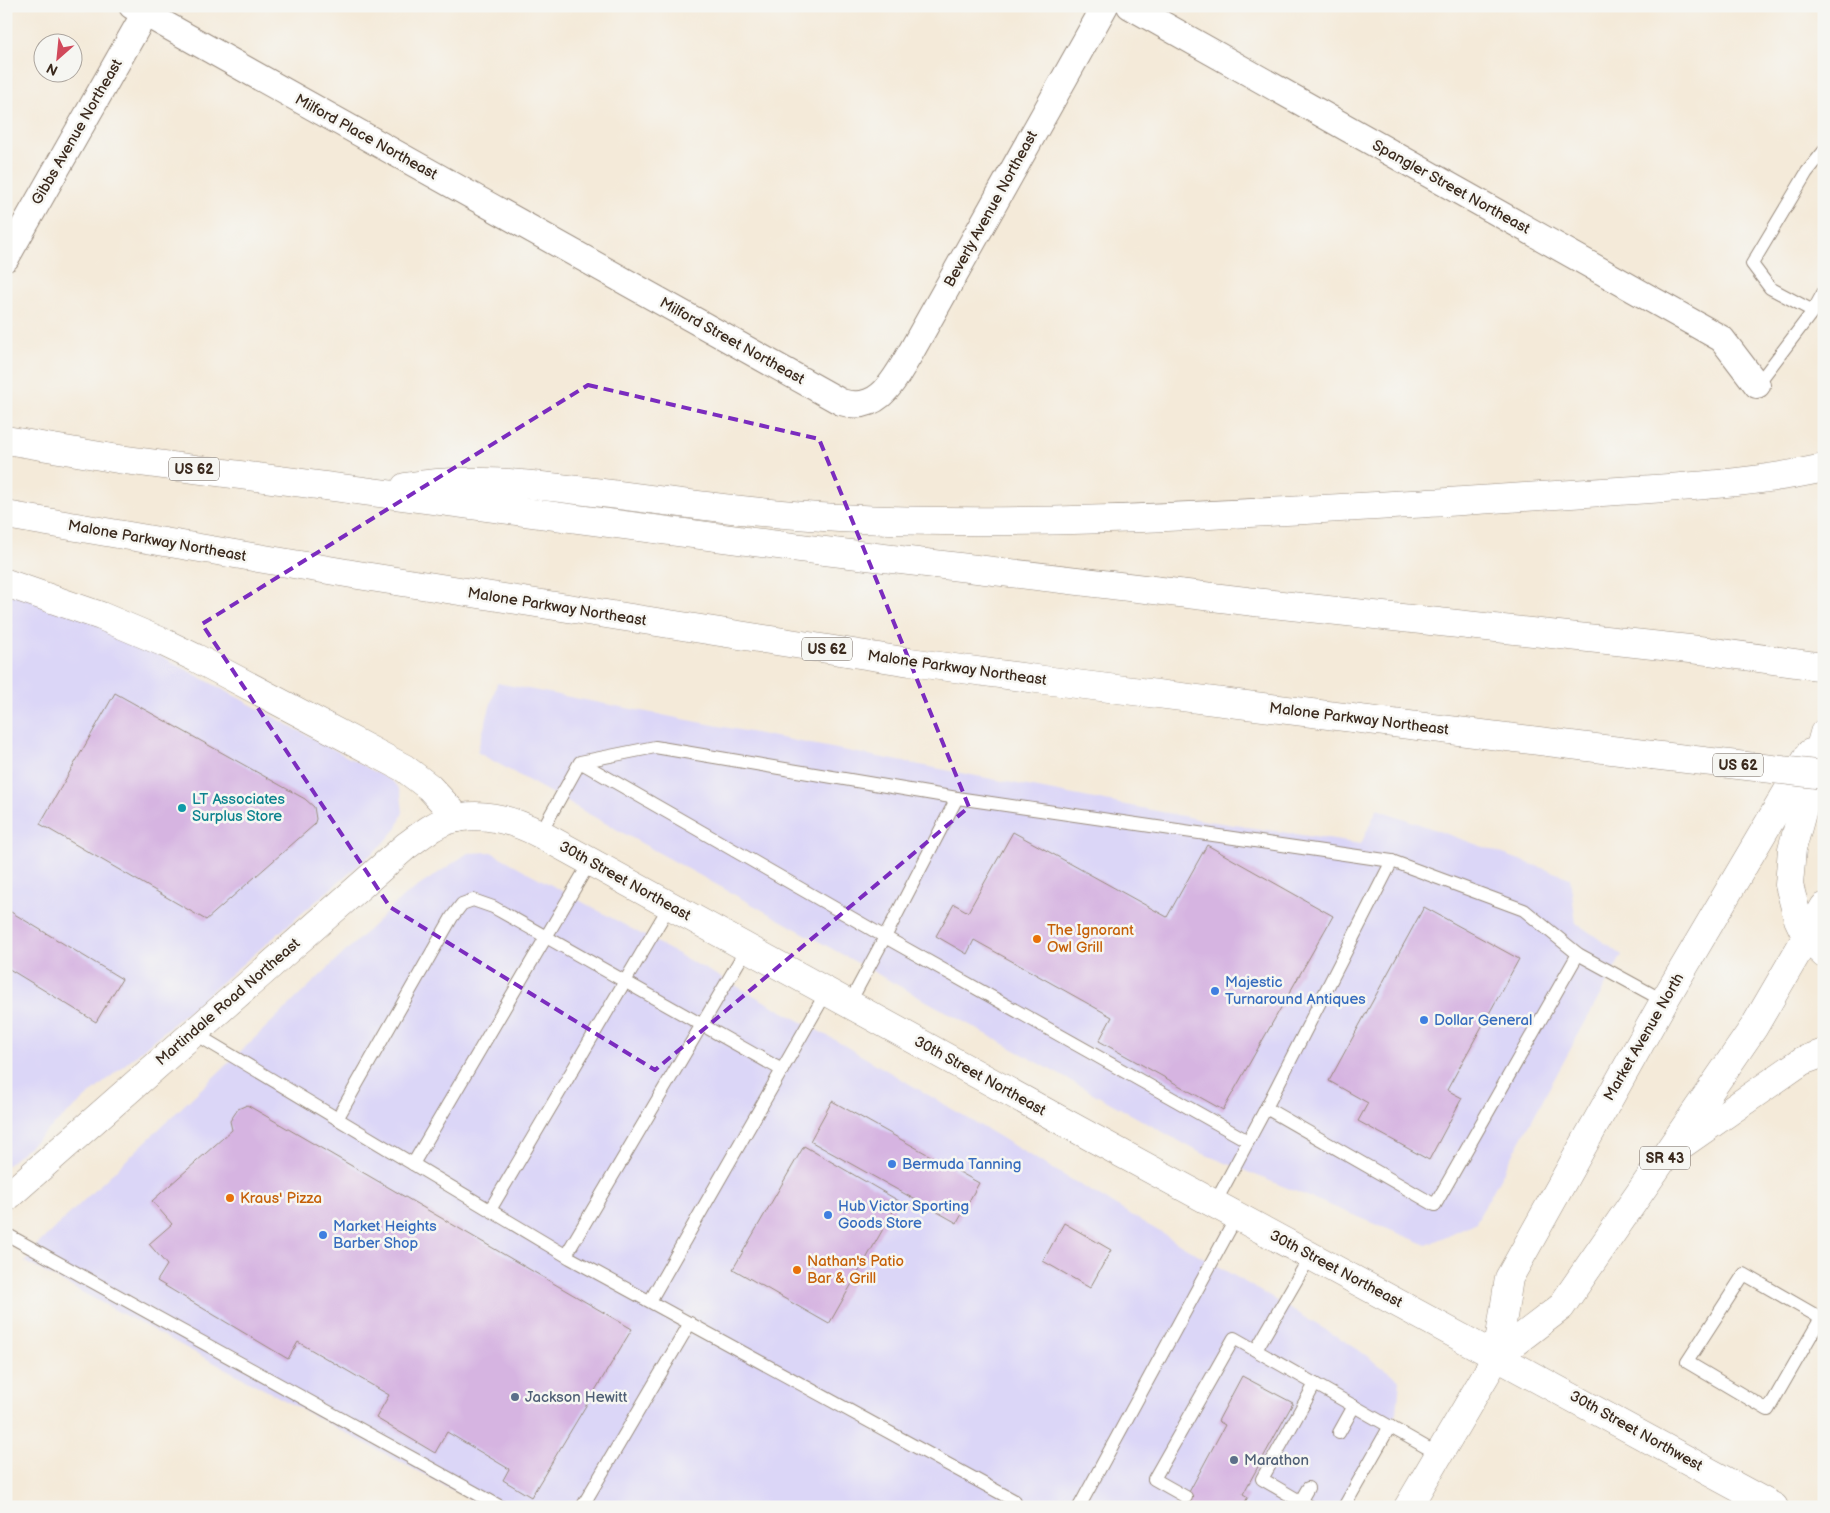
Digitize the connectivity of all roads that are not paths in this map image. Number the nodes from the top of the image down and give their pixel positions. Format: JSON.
{"nodes":[{"id":1,"x":1106,"y":6,"type":"edge"},
{"id":2,"x":1130,"y":6,"type":"edge"},
{"id":3,"x":142,"y":9,"type":"edge"},
{"id":4,"x":1824,"y":151,"type":"edge"},
{"id":5,"x":6,"y":258,"type":"edge"},
{"id":6,"x":600,"y":268,"type":"joint"},
{"id":7,"x":1824,"y":291,"type":"edge"},
{"id":8,"x":1813,"y":311,"type":"junction"},
{"id":9,"x":1757,"y":385,"type":"joint"},
{"id":10,"x":867,"y":404,"type":"joint"},
{"id":11,"x":6,"y":440,"type":"edge"},
{"id":12,"x":1824,"y":468,"type":"edge"},
{"id":13,"x":382,"y":493,"type":"junction"},
{"id":14,"x":6,"y":515,"type":"edge"},
{"id":15,"x":6,"y":583,"type":"edge"},
{"id":16,"x":1824,"y":666,"type":"edge"},
{"id":17,"x":1824,"y":732,"type":"edge"},
{"id":18,"x":580,"y":762,"type":"junction"},
{"id":19,"x":1824,"y":775,"type":"edge"},
{"id":20,"x":957,"y":798,"type":"junction"},
{"id":21,"x":458,"y":818,"type":"junction"},
{"id":22,"x":540,"y":834,"type":"junction"},
{"id":23,"x":1392,"y":861,"type":"junction"},
{"id":24,"x":590,"y":862,"type":"junction"},
{"id":25,"x":670,"y":906,"type":"junction"},
{"id":26,"x":1824,"y":907,"type":"edge"},
{"id":27,"x":885,"y":937,"type":"junction"},
{"id":28,"x":546,"y":938,"type":"junction"},
{"id":29,"x":1816,"y":946,"type":"edge"},
{"id":30,"x":747,"y":948,"type":"junction"},
{"id":31,"x":1578,"y":954,"type":"junction"},
{"id":32,"x":625,"y":982,"type":"junction"},
{"id":33,"x":838,"y":998,"type":"junction"},
{"id":34,"x":1664,"y":1001,"type":"junction"},
{"id":35,"x":701,"y":1025,"type":"junction"},
{"id":36,"x":194,"y":1033,"type":"junction"},
{"id":37,"x":1824,"y":1053,"type":"edge"},
{"id":38,"x":782,"y":1070,"type":"junction"},
{"id":39,"x":1266,"y":1108,"type":"junction"},
{"id":40,"x":337,"y":1119,"type":"junction"},
{"id":41,"x":1248,"y":1141,"type":"junction"},
{"id":42,"x":1667,"y":1155,"type":"junction"},
{"id":43,"x":413,"y":1164,"type":"junction"},
{"id":44,"x":6,"y":1198,"type":"edge"},
{"id":45,"x":1226,"y":1209,"type":"junction"},
{"id":46,"x":490,"y":1210,"type":"junction"},
{"id":47,"x":6,"y":1234,"type":"edge"},
{"id":48,"x":566,"y":1255,"type":"junction"},
{"id":49,"x":1310,"y":1255,"type":"junction"},
{"id":50,"x":650,"y":1301,"type":"junction"},
{"id":51,"x":1822,"y":1319,"type":"edge"},
{"id":52,"x":690,"y":1323,"type":"junction"},
{"id":53,"x":1256,"y":1350,"type":"junction"},
{"id":54,"x":1497,"y":1356,"type":"junction"},
{"id":55,"x":1315,"y":1384,"type":"junction"},
{"id":56,"x":1354,"y":1406,"type":"junction"},
{"id":57,"x":1390,"y":1426,"type":"junction"},
{"id":58,"x":1339,"y":1433,"type":"dead end"},
{"id":59,"x":1438,"y":1454,"type":"junction"},
{"id":60,"x":1308,"y":1488,"type":"dead end"},
{"id":61,"x":1186,"y":1497,"type":"dead end"},
{"id":62,"x":1017,"y":1505,"type":"edge"},
{"id":63,"x":1302,"y":1505,"type":"edge"},
{"id":64,"x":501,"y":1507,"type":"edge"},
{"id":65,"x":582,"y":1507,"type":"edge"},
{"id":66,"x":1079,"y":1507,"type":"edge"},
{"id":67,"x":1344,"y":1507,"type":"edge"},
{"id":68,"x":1408,"y":1507,"type":"edge"},
{"id":69,"x":1774,"y":1507,"type":"edge"}],
"edges":[{"from":1,"to":10,"type":"street","name":"Beverly Avenue Northeast"},
{"from":2,"to":9,"type":"street","name":"Spangler Street Northeast"},
{"from":3,"to":5,"type":"street","name":"Gibbs Avenue Northeast"},
{"from":3,"to":6,"type":"street","name":"Milford Place Northeast"},
{"from":4,"to":8,"type":"lane"},
{"from":6,"to":10,"type":"street","name":"Milford Street Northeast"},
{"from":7,"to":8,"type":"lane"},
{"from":8,"to":9,"type":"lane"},
{"from":11,"to":13,"type":"main road","number":"US 62"},
{"from":12,"to":13,"type":"main road"},
{"from":13,"to":16,"type":"main road","number":"US 62"},
{"from":14,"to":19,"type":"main road","name":"Malone Parkway Northeast","number":"US 62","bridge":true},
{"from":15,"to":21,"type":"main road"},
{"from":17,"to":29,"type":"main road"},
{"from":17,"to":34,"type":"main road","name":"Market Avenue North","number":"SR 43"},
{"from":18,"to":20,"type":"lane"},
{"from":18,"to":22,"type":"lane"},
{"from":18,"to":27,"type":"lane"},
{"from":20,"to":23,"type":"lane"},
{"from":20,"to":27,"type":"lane"},
{"from":21,"to":22,"type":"main road","name":"30th Street Northeast"},
{"from":21,"to":36,"type":"main road","name":"Martindale Road Northeast"},
{"from":22,"to":24,"type":"main road","name":"30th Street Northeast"},
{"from":23,"to":31,"type":"lane"},
{"from":23,"to":39,"type":"lane"},
{"from":24,"to":25,"type":"main road","name":"30th Street Northeast"},
{"from":24,"to":28,"type":"lane"},
{"from":25,"to":30,"type":"main road","name":"30th Street Northeast"},
{"from":25,"to":32,"type":"lane"},
{"from":26,"to":29,"type":"main road","name":"Market Avenue North","number":"SR 43"},
{"from":27,"to":33,"type":"lane"},
{"from":27,"to":41,"type":"lane"},
{"from":28,"to":32,"type":"lane"},
{"from":28,"to":40,"type":"lane"},
{"from":28,"to":43,"type":"lane"},
{"from":29,"to":42,"type":"main road","name":"Market Avenue North","number":"SR 43"},
{"from":30,"to":33,"type":"main road","name":"30th Street Northeast"},
{"from":30,"to":35,"type":"lane"},
{"from":31,"to":34,"type":"lane"},
{"from":31,"to":39,"type":"lane"},
{"from":32,"to":35,"type":"lane"},
{"from":32,"to":46,"type":"lane"},
{"from":33,"to":38,"type":"lane"},
{"from":33,"to":45,"type":"main road","name":"30th Street Northeast"},
{"from":34,"to":54,"type":"main road","name":"Market Avenue North","number":"SR 43"},
{"from":35,"to":38,"type":"lane"},
{"from":35,"to":48,"type":"lane"},
{"from":36,"to":40,"type":"lane"},
{"from":36,"to":44,"type":"main road","name":"Martindale Road Northeast"},
{"from":37,"to":42,"type":"main road"},
{"from":38,"to":50,"type":"lane"},
{"from":39,"to":41,"type":"lane"},
{"from":40,"to":43,"type":"lane"},
{"from":41,"to":45,"type":"lane"},
{"from":42,"to":54,"type":"main road","name":"Market Avenue North","number":"SR 43"},
{"from":43,"to":46,"type":"lane"},
{"from":45,"to":49,"type":"main road","name":"30th Street Northeast"},
{"from":45,"to":66,"type":"lane"},
{"from":46,"to":48,"type":"lane"},
{"from":47,"to":64,"type":"lane"},
{"from":48,"to":50,"type":"lane"},
{"from":49,"to":53,"type":"lane"},
{"from":49,"to":54,"type":"main road","name":"30th Street Northeast"},
{"from":50,"to":52,"type":"lane"},
{"from":51,"to":51,"type":"lane"},
{"from":52,"to":62,"type":"lane"},
{"from":52,"to":65,"type":"lane"},
{"from":53,"to":55,"type":"lane"},
{"from":53,"to":61,"type":"lane"},
{"from":54,"to":59,"type":"main road","name":"Market Avenue North","number":"SR 43"},
{"from":54,"to":69,"type":"main road","name":"30th Street Northwest"},
{"from":55,"to":56,"type":"lane"},
{"from":55,"to":63,"type":"lane"},
{"from":56,"to":57,"type":"lane"},
{"from":56,"to":58,"type":"lane"},
{"from":57,"to":59,"type":"lane"},
{"from":57,"to":67,"type":"lane"},
{"from":59,"to":68,"type":"main road","name":"Market Avenue North","number":"SR 43"},
{"from":60,"to":63,"type":"lane"}]}
